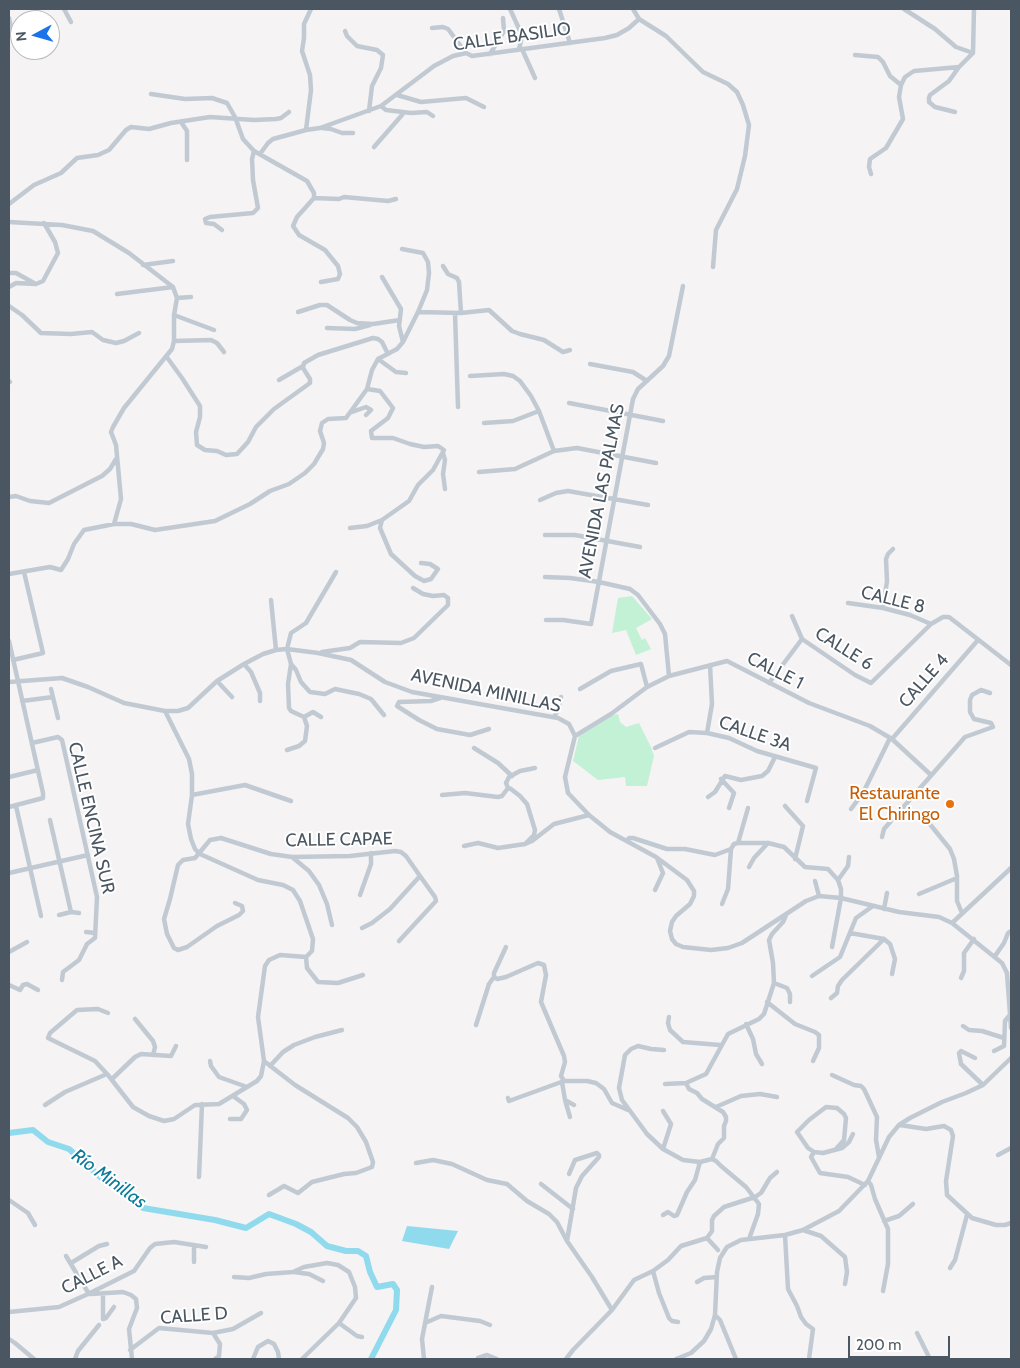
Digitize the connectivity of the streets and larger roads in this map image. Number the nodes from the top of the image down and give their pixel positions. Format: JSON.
{"nodes":[{"id":1,"x":64,"y":9,"type":"edge"},
{"id":2,"x":311,"y":9,"type":"edge"},
{"id":3,"x":510,"y":9,"type":"edge"},
{"id":4,"x":559,"y":9,"type":"edge"},
{"id":5,"x":633,"y":9,"type":"edge"},
{"id":6,"x":904,"y":9,"type":"edge"},
{"id":7,"x":974,"y":9,"type":"edge"},
{"id":8,"x":504,"y":18,"type":"dead end"},
{"id":9,"x":639,"y":19,"type":"junction"},
{"id":10,"x":71,"y":22,"type":"dead end"},
{"id":11,"x":432,"y":28,"type":"dead end"},
{"id":12,"x":345,"y":31,"type":"dead end"},
{"id":13,"x":570,"y":43,"type":"junction"},
{"id":14,"x":520,"y":49,"type":"junction"},
{"id":15,"x":466,"y":53,"type":"junction"},
{"id":16,"x":973,"y":53,"type":"junction"},
{"id":17,"x":490,"y":54,"type":"junction"},
{"id":18,"x":856,"y":55,"type":"dead end"},
{"id":19,"x":959,"y":67,"type":"junction"},
{"id":20,"x":535,"y":78,"type":"dead end"},
{"id":21,"x":901,"y":85,"type":"junction"},
{"id":22,"x":151,"y":94,"type":"dead end"},
{"id":23,"x":397,"y":95,"type":"junction"},
{"id":24,"x":381,"y":106,"type":"junction"},
{"id":25,"x":484,"y":107,"type":"dead end"},
{"id":26,"x":369,"y":111,"type":"junction"},
{"id":27,"x":289,"y":112,"type":"dead end"},
{"id":28,"x":403,"y":112,"type":"junction"},
{"id":29,"x":955,"y":112,"type":"dead end"},
{"id":30,"x":433,"y":116,"type":"dead end"},
{"id":31,"x":236,"y":117,"type":"junction"},
{"id":32,"x":181,"y":122,"type":"junction"},
{"id":33,"x":320,"y":128,"type":"junction"},
{"id":34,"x":306,"y":130,"type":"junction"},
{"id":35,"x":353,"y":133,"type":"dead end"},
{"id":36,"x":374,"y":147,"type":"dead end"},
{"id":37,"x":254,"y":150,"type":"junction"},
{"id":38,"x":260,"y":154,"type":"junction"},
{"id":39,"x":187,"y":160,"type":"dead end"},
{"id":40,"x":872,"y":174,"type":"dead end"},
{"id":41,"x":314,"y":198,"type":"junction"},
{"id":42,"x":396,"y":199,"type":"dead end"},
{"id":43,"x":9,"y":204,"type":"edge"},
{"id":44,"x":9,"y":222,"type":"edge"},
{"id":45,"x":44,"y":223,"type":"junction"},
{"id":46,"x":222,"y":230,"type":"dead end"},
{"id":47,"x":402,"y":249,"type":"dead end"},
{"id":48,"x":174,"y":261,"type":"dead end"},
{"id":49,"x":143,"y":265,"type":"junction"},
{"id":50,"x":443,"y":266,"type":"dead end"},
{"id":51,"x":713,"y":267,"type":"dead end"},
{"id":52,"x":9,"y":274,"type":"edge"},
{"id":53,"x":382,"y":277,"type":"dead end"},
{"id":54,"x":321,"y":282,"type":"dead end"},
{"id":55,"x":36,"y":284,"type":"junction"},
{"id":56,"x":683,"y":286,"type":"dead end"},
{"id":57,"x":9,"y":287,"type":"edge"},
{"id":58,"x":173,"y":287,"type":"junction"},
{"id":59,"x":118,"y":294,"type":"dead end"},
{"id":60,"x":191,"y":297,"type":"dead end"},
{"id":61,"x":177,"y":298,"type":"junction"},
{"id":62,"x":9,"y":306,"type":"edge"},
{"id":63,"x":298,"y":312,"type":"dead end"},
{"id":64,"x":418,"y":312,"type":"junction"},
{"id":65,"x":455,"y":313,"type":"junction"},
{"id":66,"x":461,"y":313,"type":"junction"},
{"id":67,"x":174,"y":315,"type":"junction"},
{"id":68,"x":400,"y":320,"type":"junction"},
{"id":69,"x":373,"y":324,"type":"junction"},
{"id":70,"x":327,"y":328,"type":"dead end"},
{"id":71,"x":214,"y":330,"type":"dead end"},
{"id":72,"x":139,"y":333,"type":"dead end"},
{"id":73,"x":174,"y":341,"type":"junction"},
{"id":74,"x":403,"y":342,"type":"junction"},
{"id":75,"x":570,"y":350,"type":"dead end"},
{"id":76,"x":224,"y":352,"type":"dead end"},
{"id":77,"x":388,"y":354,"type":"junction"},
{"id":78,"x":166,"y":356,"type":"junction"},
{"id":79,"x":378,"y":359,"type":"junction"},
{"id":80,"x":590,"y":364,"type":"dead end"},
{"id":81,"x":303,"y":366,"type":"junction"},
{"id":82,"x":406,"y":374,"type":"dead end"},
{"id":83,"x":470,"y":376,"type":"dead end"},
{"id":84,"x":279,"y":380,"type":"dead end"},
{"id":85,"x":647,"y":381,"type":"junction"},
{"id":86,"x":367,"y":389,"type":"junction"},
{"id":87,"x":570,"y":403,"type":"dead end"},
{"id":88,"x":458,"y":407,"type":"dead end"},
{"id":89,"x":540,"y":411,"type":"junction"},
{"id":90,"x":350,"y":412,"type":"junction"},
{"id":91,"x":366,"y":415,"type":"dead end"},
{"id":92,"x":630,"y":415,"type":"junction"},
{"id":93,"x":663,"y":421,"type":"dead end"},
{"id":94,"x":484,"y":424,"type":"dead end"},
{"id":95,"x":554,"y":451,"type":"junction"},
{"id":96,"x":443,"y":453,"type":"junction"},
{"id":97,"x":622,"y":457,"type":"junction"},
{"id":98,"x":116,"y":459,"type":"junction"},
{"id":99,"x":656,"y":463,"type":"dead end"},
{"id":100,"x":479,"y":472,"type":"dead end"},
{"id":101,"x":444,"y":489,"type":"dead end"},
{"id":102,"x":9,"y":497,"type":"edge"},
{"id":103,"x":615,"y":498,"type":"junction"},
{"id":104,"x":540,"y":500,"type":"dead end"},
{"id":105,"x":648,"y":505,"type":"dead end"},
{"id":106,"x":382,"y":520,"type":"junction"},
{"id":107,"x":114,"y":524,"type":"junction"},
{"id":108,"x":350,"y":528,"type":"dead end"},
{"id":109,"x":545,"y":535,"type":"dead end"},
{"id":110,"x":607,"y":541,"type":"junction"},
{"id":111,"x":640,"y":547,"type":"dead end"},
{"id":112,"x":893,"y":549,"type":"dead end"},
{"id":113,"x":420,"y":563,"type":"dead end"},
{"id":114,"x":24,"y":572,"type":"junction"},
{"id":115,"x":336,"y":572,"type":"dead end"},
{"id":116,"x":9,"y":574,"type":"edge"},
{"id":117,"x":545,"y":577,"type":"dead end"},
{"id":118,"x":599,"y":582,"type":"junction"},
{"id":119,"x":413,"y":588,"type":"dead end"},
{"id":120,"x":271,"y":600,"type":"dead end"},
{"id":121,"x":848,"y":603,"type":"dead end"},
{"id":122,"x":883,"y":608,"type":"junction"},
{"id":123,"x":792,"y":616,"type":"dead end"},
{"id":124,"x":546,"y":620,"type":"dead end"},
{"id":125,"x":931,"y":624,"type":"junction"},
{"id":126,"x":802,"y":639,"type":"junction"},
{"id":127,"x":978,"y":640,"type":"junction"},
{"id":128,"x":9,"y":641,"type":"edge"},
{"id":129,"x":287,"y":649,"type":"junction"},
{"id":130,"x":276,"y":650,"type":"junction"},
{"id":131,"x":318,"y":653,"type":"junction"},
{"id":132,"x":13,"y":660,"type":"junction"},
{"id":133,"x":244,"y":664,"type":"junction"},
{"id":134,"x":292,"y":664,"type":"junction"},
{"id":135,"x":710,"y":665,"type":"junction"},
{"id":136,"x":1011,"y":665,"type":"edge"},
{"id":137,"x":669,"y":676,"type":"junction"},
{"id":138,"x":18,"y":681,"type":"junction"},
{"id":139,"x":217,"y":681,"type":"junction"},
{"id":140,"x":9,"y":682,"type":"edge"},
{"id":141,"x":770,"y":683,"type":"junction"},
{"id":142,"x":647,"y":687,"type":"junction"},
{"id":143,"x":52,"y":689,"type":"dead end"},
{"id":144,"x":580,"y":689,"type":"dead end"},
{"id":145,"x":990,"y":693,"type":"dead end"},
{"id":146,"x":53,"y":697,"type":"junction"},
{"id":147,"x":232,"y":697,"type":"dead end"},
{"id":148,"x":441,"y":697,"type":"junction"},
{"id":149,"x":561,"y":697,"type":"dead end"},
{"id":150,"x":22,"y":701,"type":"junction"},
{"id":151,"x":260,"y":701,"type":"dead end"},
{"id":152,"x":165,"y":712,"type":"junction"},
{"id":153,"x":384,"y":715,"type":"dead end"},
{"id":154,"x":304,"y":717,"type":"junction"},
{"id":155,"x":321,"y":717,"type":"dead end"},
{"id":156,"x":554,"y":717,"type":"junction"},
{"id":157,"x":58,"y":718,"type":"dead end"},
{"id":158,"x":489,"y":729,"type":"dead end"},
{"id":159,"x":707,"y":733,"type":"junction"},
{"id":160,"x":575,"y":736,"type":"junction"},
{"id":161,"x":891,"y":738,"type":"junction"},
{"id":162,"x":32,"y":743,"type":"junction"},
{"id":163,"x":474,"y":748,"type":"dead end"},
{"id":164,"x":655,"y":748,"type":"dead end"},
{"id":165,"x":287,"y":750,"type":"dead end"},
{"id":166,"x":775,"y":757,"type":"junction"},
{"id":167,"x":534,"y":768,"type":"dead end"},
{"id":168,"x":38,"y":770,"type":"junction"},
{"id":169,"x":931,"y":775,"type":"junction"},
{"id":170,"x":512,"y":776,"type":"junction"},
{"id":171,"x":9,"y":777,"type":"edge"},
{"id":172,"x":721,"y":779,"type":"junction"},
{"id":173,"x":508,"y":788,"type":"junction"},
{"id":174,"x":192,"y":795,"type":"junction"},
{"id":175,"x":442,"y":795,"type":"dead end"},
{"id":176,"x":708,"y":797,"type":"dead end"},
{"id":177,"x":291,"y":801,"type":"dead end"},
{"id":178,"x":807,"y":801,"type":"dead end"},
{"id":179,"x":16,"y":806,"type":"junction"},
{"id":180,"x":785,"y":806,"type":"dead end"},
{"id":181,"x":9,"y":807,"type":"edge"},
{"id":182,"x":729,"y":808,"type":"dead end"},
{"id":183,"x":748,"y":808,"type":"dead end"},
{"id":184,"x":851,"y":810,"type":"dead end"},
{"id":185,"x":589,"y":815,"type":"junction"},
{"id":186,"x":50,"y":820,"type":"dead end"},
{"id":187,"x":929,"y":823,"type":"dead end"},
{"id":188,"x":882,"y":837,"type":"dead end"},
{"id":189,"x":627,"y":840,"type":"junction"},
{"id":190,"x":738,"y":843,"type":"junction"},
{"id":191,"x":768,"y":843,"type":"junction"},
{"id":192,"x":525,"y":844,"type":"junction"},
{"id":193,"x":464,"y":846,"type":"dead end"},
{"id":194,"x":731,"y":849,"type":"junction"},
{"id":195,"x":371,"y":853,"type":"junction"},
{"id":196,"x":200,"y":854,"type":"junction"},
{"id":197,"x":88,"y":855,"type":"junction"},
{"id":198,"x":292,"y":856,"type":"junction"},
{"id":199,"x":656,"y":857,"type":"junction"},
{"id":200,"x":849,"y":857,"type":"dead end"},
{"id":201,"x":795,"y":859,"type":"junction"},
{"id":202,"x":59,"y":862,"type":"junction"},
{"id":203,"x":749,"y":868,"type":"dead end"},
{"id":204,"x":1011,"y":868,"type":"edge"},
{"id":205,"x":30,"y":869,"type":"junction"},
{"id":206,"x":9,"y":873,"type":"edge"},
{"id":207,"x":420,"y":876,"type":"junction"},
{"id":208,"x":957,"y":878,"type":"junction"},
{"id":209,"x":838,"y":880,"type":"junction"},
{"id":210,"x":815,"y":881,"type":"dead end"},
{"id":211,"x":654,"y":890,"type":"dead end"},
{"id":212,"x":887,"y":893,"type":"dead end"},
{"id":213,"x":919,"y":894,"type":"dead end"},
{"id":214,"x":360,"y":895,"type":"dead end"},
{"id":215,"x":820,"y":896,"type":"junction"},
{"id":216,"x":841,"y":898,"type":"junction"},
{"id":217,"x":235,"y":904,"type":"dead end"},
{"id":218,"x":722,"y":904,"type":"dead end"},
{"id":219,"x":873,"y":906,"type":"junction"},
{"id":220,"x":884,"y":909,"type":"junction"},
{"id":221,"x":71,"y":912,"type":"junction"},
{"id":222,"x":79,"y":913,"type":"dead end"},
{"id":223,"x":962,"y":913,"type":"junction"},
{"id":224,"x":786,"y":914,"type":"junction"},
{"id":225,"x":59,"y":915,"type":"dead end"},
{"id":226,"x":41,"y":916,"type":"dead end"},
{"id":227,"x":952,"y":923,"type":"junction"},
{"id":228,"x":332,"y":925,"type":"dead end"},
{"id":229,"x":362,"y":928,"type":"dead end"},
{"id":230,"x":1011,"y":931,"type":"edge"},
{"id":231,"x":86,"y":932,"type":"dead end"},
{"id":232,"x":95,"y":933,"type":"junction"},
{"id":233,"x":850,"y":933,"type":"junction"},
{"id":234,"x":884,"y":939,"type":"junction"},
{"id":235,"x":974,"y":939,"type":"junction"},
{"id":236,"x":399,"y":941,"type":"dead end"},
{"id":237,"x":27,"y":942,"type":"dead end"},
{"id":238,"x":506,"y":947,"type":"dead end"},
{"id":239,"x":832,"y":947,"type":"dead end"},
{"id":240,"x":9,"y":952,"type":"edge"},
{"id":241,"x":995,"y":956,"type":"junction"},
{"id":242,"x":306,"y":957,"type":"junction"},
{"id":243,"x":892,"y":974,"type":"dead end"},
{"id":244,"x":363,"y":975,"type":"dead end"},
{"id":245,"x":812,"y":976,"type":"dead end"},
{"id":246,"x":494,"y":977,"type":"junction"},
{"id":247,"x":962,"y":978,"type":"dead end"},
{"id":248,"x":62,"y":980,"type":"dead end"},
{"id":249,"x":774,"y":983,"type":"junction"},
{"id":250,"x":9,"y":985,"type":"edge"},
{"id":251,"x":38,"y":990,"type":"dead end"},
{"id":252,"x":832,"y":998,"type":"dead end"},
{"id":253,"x":767,"y":1002,"type":"junction"},
{"id":254,"x":790,"y":1002,"type":"dead end"},
{"id":255,"x":108,"y":1013,"type":"dead end"},
{"id":256,"x":1009,"y":1016,"type":"junction"},
{"id":257,"x":669,"y":1018,"type":"dead end"},
{"id":258,"x":135,"y":1019,"type":"dead end"},
{"id":259,"x":746,"y":1024,"type":"junction"},
{"id":260,"x":476,"y":1025,"type":"dead end"},
{"id":261,"x":963,"y":1026,"type":"dead end"},
{"id":262,"x":1011,"y":1028,"type":"edge"},
{"id":263,"x":342,"y":1030,"type":"dead end"},
{"id":264,"x":1004,"y":1038,"type":"junction"},
{"id":265,"x":720,"y":1045,"type":"junction"},
{"id":266,"x":176,"y":1046,"type":"dead end"},
{"id":267,"x":664,"y":1050,"type":"dead end"},
{"id":268,"x":994,"y":1051,"type":"dead end"},
{"id":269,"x":153,"y":1055,"type":"junction"},
{"id":270,"x":975,"y":1058,"type":"dead end"},
{"id":271,"x":1011,"y":1058,"type":"edge"},
{"id":272,"x":210,"y":1061,"type":"dead end"},
{"id":273,"x":264,"y":1061,"type":"junction"},
{"id":274,"x":813,"y":1061,"type":"dead end"},
{"id":275,"x":762,"y":1064,"type":"dead end"},
{"id":276,"x":270,"y":1066,"type":"junction"},
{"id":277,"x":108,"y":1074,"type":"junction"},
{"id":278,"x":832,"y":1075,"type":"dead end"},
{"id":279,"x":112,"y":1079,"type":"junction"},
{"id":280,"x":563,"y":1081,"type":"junction"},
{"id":281,"x":686,"y":1083,"type":"junction"},
{"id":282,"x":665,"y":1084,"type":"dead end"},
{"id":283,"x":983,"y":1085,"type":"junction"},
{"id":284,"x":247,"y":1087,"type":"junction"},
{"id":285,"x":233,"y":1096,"type":"junction"},
{"id":286,"x":777,"y":1097,"type":"dead end"},
{"id":287,"x":508,"y":1098,"type":"dead end"},
{"id":288,"x":565,"y":1100,"type":"junction"},
{"id":289,"x":202,"y":1104,"type":"junction"},
{"id":290,"x":45,"y":1105,"type":"dead end"},
{"id":291,"x":574,"y":1105,"type":"dead end"},
{"id":292,"x":716,"y":1107,"type":"junction"},
{"id":293,"x":629,"y":1111,"type":"junction"},
{"id":294,"x":663,"y":1112,"type":"dead end"},
{"id":295,"x":570,"y":1117,"type":"dead end"},
{"id":296,"x":230,"y":1119,"type":"dead end"},
{"id":297,"x":899,"y":1125,"type":"junction"},
{"id":298,"x":853,"y":1134,"type":"dead end"},
{"id":299,"x":1011,"y":1148,"type":"edge"},
{"id":300,"x":663,"y":1149,"type":"junction"},
{"id":301,"x":836,"y":1149,"type":"junction"},
{"id":302,"x":814,"y":1152,"type":"junction"},
{"id":303,"x":998,"y":1155,"type":"dead end"},
{"id":304,"x":880,"y":1158,"type":"junction"},
{"id":305,"x":712,"y":1160,"type":"junction"},
{"id":306,"x":700,"y":1162,"type":"junction"},
{"id":307,"x":416,"y":1163,"type":"dead end"},
{"id":308,"x":777,"y":1172,"type":"dead end"},
{"id":309,"x":568,"y":1174,"type":"dead end"},
{"id":310,"x":199,"y":1177,"type":"dead end"},
{"id":311,"x":866,"y":1183,"type":"junction"},
{"id":312,"x":541,"y":1184,"type":"dead end"},
{"id":313,"x":269,"y":1195,"type":"dead end"},
{"id":314,"x":755,"y":1198,"type":"junction"},
{"id":315,"x":9,"y":1200,"type":"edge"},
{"id":316,"x":913,"y":1204,"type":"dead end"},
{"id":317,"x":573,"y":1209,"type":"junction"},
{"id":318,"x":663,"y":1215,"type":"dead end"},
{"id":319,"x":967,"y":1215,"type":"junction"},
{"id":320,"x":884,"y":1221,"type":"junction"},
{"id":321,"x":1011,"y":1222,"type":"edge"},
{"id":322,"x":35,"y":1225,"type":"dead end"},
{"id":323,"x":803,"y":1230,"type":"junction"},
{"id":324,"x":786,"y":1234,"type":"junction"},
{"id":325,"x":707,"y":1238,"type":"junction"},
{"id":326,"x":748,"y":1239,"type":"junction"},
{"id":327,"x":567,"y":1241,"type":"junction"},
{"id":328,"x":107,"y":1244,"type":"dead end"},
{"id":329,"x":194,"y":1245,"type":"junction"},
{"id":330,"x":206,"y":1248,"type":"dead end"},
{"id":331,"x":718,"y":1250,"type":"dead end"},
{"id":332,"x":66,"y":1256,"type":"dead end"},
{"id":333,"x":194,"y":1262,"type":"dead end"},
{"id":334,"x":71,"y":1263,"type":"junction"},
{"id":335,"x":950,"y":1268,"type":"dead end"},
{"id":336,"x":652,"y":1271,"type":"junction"},
{"id":337,"x":293,"y":1272,"type":"junction"},
{"id":338,"x":234,"y":1277,"type":"dead end"},
{"id":339,"x":717,"y":1277,"type":"junction"},
{"id":340,"x":323,"y":1281,"type":"dead end"},
{"id":341,"x":697,"y":1282,"type":"dead end"},
{"id":342,"x":845,"y":1284,"type":"dead end"},
{"id":343,"x":432,"y":1287,"type":"dead end"},
{"id":344,"x":883,"y":1291,"type":"dead end"},
{"id":345,"x":103,"y":1293,"type":"junction"},
{"id":346,"x":88,"y":1294,"type":"junction"},
{"id":347,"x":114,"y":1307,"type":"dead end"},
{"id":348,"x":612,"y":1310,"type":"junction"},
{"id":349,"x":9,"y":1312,"type":"edge"},
{"id":350,"x":261,"y":1313,"type":"dead end"},
{"id":351,"x":715,"y":1315,"type":"junction"},
{"id":352,"x":339,"y":1322,"type":"junction"},
{"id":353,"x":678,"y":1322,"type":"dead end"},
{"id":354,"x":424,"y":1323,"type":"junction"},
{"id":355,"x":100,"y":1325,"type":"dead end"},
{"id":356,"x":490,"y":1325,"type":"dead end"},
{"id":357,"x":213,"y":1333,"type":"junction"},
{"id":358,"x":917,"y":1333,"type":"dead end"},
{"id":359,"x":362,"y":1338,"type":"dead end"},
{"id":360,"x":9,"y":1340,"type":"edge"},
{"id":361,"x":130,"y":1350,"type":"junction"},
{"id":362,"x":34,"y":1359,"type":"edge"},
{"id":363,"x":75,"y":1359,"type":"edge"},
{"id":364,"x":132,"y":1359,"type":"edge"},
{"id":365,"x":215,"y":1359,"type":"edge"},
{"id":366,"x":253,"y":1359,"type":"edge"},
{"id":367,"x":278,"y":1359,"type":"edge"},
{"id":368,"x":302,"y":1359,"type":"edge"},
{"id":369,"x":424,"y":1359,"type":"edge"},
{"id":370,"x":478,"y":1359,"type":"edge"},
{"id":371,"x":497,"y":1359,"type":"edge"},
{"id":372,"x":566,"y":1359,"type":"edge"},
{"id":373,"x":676,"y":1359,"type":"edge"},
{"id":374,"x":736,"y":1359,"type":"edge"},
{"id":375,"x":809,"y":1359,"type":"edge"},
{"id":376,"x":930,"y":1359,"type":"edge"}],
"edges":[{"from":1,"to":10,"type":"street"},
{"from":2,"to":34,"type":"street"},
{"from":3,"to":14,"type":"street"},
{"from":4,"to":13,"type":"street"},
{"from":5,"to":9,"type":"street"},
{"from":6,"to":16,"type":"street"},
{"from":7,"to":16,"type":"street"},
{"from":8,"to":17,"type":"street"},
{"from":9,"to":13,"type":"street","name":"CALLE BASILIO"},
{"from":9,"to":51,"type":"street"},
{"from":11,"to":15,"type":"street"},
{"from":12,"to":26,"type":"street"},
{"from":13,"to":14,"type":"street","name":"CALLE BASILIO"},
{"from":14,"to":17,"type":"street","name":"CALLE BASILIO"},
{"from":14,"to":20,"type":"street"},
{"from":15,"to":17,"type":"street","name":"CALLE BASILIO"},
{"from":15,"to":23,"type":"street","name":"CALLE BASILIO"},
{"from":16,"to":19,"type":"street"},
{"from":18,"to":21,"type":"street"},
{"from":19,"to":21,"type":"street"},
{"from":19,"to":29,"type":"street"},
{"from":21,"to":40,"type":"street"},
{"from":22,"to":31,"type":"street"},
{"from":23,"to":24,"type":"street","name":"CALLE BASILIO"},
{"from":23,"to":25,"type":"street"},
{"from":24,"to":26,"type":"street","name":"CALLE BASILIO"},
{"from":24,"to":28,"type":"street"},
{"from":26,"to":33,"type":"street","name":"CALLE BASILIO"},
{"from":27,"to":31,"type":"street"},
{"from":28,"to":30,"type":"street"},
{"from":28,"to":36,"type":"street"},
{"from":31,"to":32,"type":"street"},
{"from":31,"to":37,"type":"street"},
{"from":32,"to":39,"type":"street"},
{"from":32,"to":43,"type":"street"},
{"from":33,"to":34,"type":"street","name":"CALLE BASILIO"},
{"from":33,"to":35,"type":"street"},
{"from":34,"to":38,"type":"street","name":"CALLE BASILIO"},
{"from":37,"to":38,"type":"street"},
{"from":37,"to":46,"type":"street"},
{"from":38,"to":41,"type":"street"},
{"from":41,"to":42,"type":"street"},
{"from":41,"to":54,"type":"street"},
{"from":44,"to":45,"type":"street"},
{"from":45,"to":49,"type":"street"},
{"from":45,"to":55,"type":"street"},
{"from":47,"to":64,"type":"street"},
{"from":48,"to":49,"type":"street"},
{"from":49,"to":58,"type":"street"},
{"from":50,"to":66,"type":"street"},
{"from":52,"to":55,"type":"street"},
{"from":53,"to":68,"type":"street"},
{"from":55,"to":57,"type":"street"},
{"from":56,"to":85,"type":"street","name":"AVENIDA LAS PALMAS"},
{"from":58,"to":59,"type":"street"},
{"from":58,"to":61,"type":"street"},
{"from":60,"to":61,"type":"street"},
{"from":61,"to":67,"type":"street"},
{"from":62,"to":72,"type":"street"},
{"from":63,"to":69,"type":"street"},
{"from":64,"to":65,"type":"street"},
{"from":64,"to":74,"type":"street"},
{"from":65,"to":66,"type":"street"},
{"from":65,"to":88,"type":"street"},
{"from":66,"to":75,"type":"street"},
{"from":67,"to":71,"type":"street"},
{"from":67,"to":73,"type":"street"},
{"from":68,"to":69,"type":"street"},
{"from":68,"to":74,"type":"street"},
{"from":69,"to":70,"type":"street"},
{"from":73,"to":76,"type":"street"},
{"from":73,"to":78,"type":"street"},
{"from":74,"to":77,"type":"street"},
{"from":77,"to":79,"type":"street"},
{"from":77,"to":81,"type":"street"},
{"from":78,"to":81,"type":"street"},
{"from":78,"to":98,"type":"street"},
{"from":79,"to":82,"type":"street"},
{"from":79,"to":86,"type":"street"},
{"from":80,"to":85,"type":"street"},
{"from":81,"to":84,"type":"street"},
{"from":83,"to":89,"type":"street"},
{"from":85,"to":92,"type":"street","name":"AVENIDA LAS PALMAS"},
{"from":86,"to":90,"type":"street"},
{"from":86,"to":96,"type":"street"},
{"from":87,"to":92,"type":"street"},
{"from":89,"to":94,"type":"street"},
{"from":89,"to":95,"type":"street"},
{"from":90,"to":91,"type":"street"},
{"from":90,"to":107,"type":"street"},
{"from":92,"to":93,"type":"street"},
{"from":92,"to":97,"type":"street","name":"AVENIDA LAS PALMAS"},
{"from":95,"to":97,"type":"street"},
{"from":95,"to":100,"type":"street"},
{"from":96,"to":101,"type":"street"},
{"from":96,"to":106,"type":"street"},
{"from":97,"to":99,"type":"street"},
{"from":97,"to":103,"type":"street","name":"AVENIDA LAS PALMAS"},
{"from":98,"to":102,"type":"street"},
{"from":98,"to":107,"type":"street"},
{"from":103,"to":104,"type":"street"},
{"from":103,"to":105,"type":"street"},
{"from":103,"to":110,"type":"street","name":"AVENIDA LAS PALMAS"},
{"from":106,"to":108,"type":"street"},
{"from":106,"to":113,"type":"street"},
{"from":107,"to":114,"type":"street"},
{"from":109,"to":110,"type":"street"},
{"from":110,"to":111,"type":"street"},
{"from":110,"to":118,"type":"street","name":"AVENIDA LAS PALMAS"},
{"from":112,"to":122,"type":"street"},
{"from":114,"to":116,"type":"street"},
{"from":114,"to":132,"type":"street"},
{"from":115,"to":129,"type":"street"},
{"from":117,"to":118,"type":"street"},
{"from":118,"to":124,"type":"street","name":"AVENIDA LAS PALMAS"},
{"from":118,"to":137,"type":"street"},
{"from":119,"to":131,"type":"street"},
{"from":120,"to":130,"type":"street"},
{"from":121,"to":122,"type":"street","name":"CALLE 8"},
{"from":122,"to":125,"type":"street","name":"CALLE 8"},
{"from":123,"to":126,"type":"street","name":"CALLE 6"},
{"from":125,"to":126,"type":"street","name":"CALLE 6"},
{"from":125,"to":127,"type":"street"},
{"from":126,"to":141,"type":"street"},
{"from":127,"to":136,"type":"street"},
{"from":127,"to":161,"type":"street","name":"CALLE 4"},
{"from":128,"to":132,"type":"street"},
{"from":129,"to":130,"type":"street","name":"AVENIDA MINILLAS"},
{"from":129,"to":131,"type":"street","name":"AVENIDA MINILLAS"},
{"from":129,"to":134,"type":"street"},
{"from":130,"to":133,"type":"street","name":"AVENIDA MINILLAS"},
{"from":131,"to":148,"type":"street","name":"AVENIDA MINILLAS"},
{"from":132,"to":138,"type":"street"},
{"from":133,"to":139,"type":"street","name":"AVENIDA MINILLAS"},
{"from":133,"to":151,"type":"street"},
{"from":134,"to":153,"type":"street"},
{"from":134,"to":154,"type":"street"},
{"from":135,"to":137,"type":"street","name":"CALLE 1"},
{"from":135,"to":141,"type":"street","name":"CALLE 1"},
{"from":135,"to":159,"type":"street"},
{"from":137,"to":142,"type":"street","name":"CALLE 1"},
{"from":138,"to":140,"type":"street","name":"AVENIDA MINILLAS"},
{"from":138,"to":150,"type":"street"},
{"from":138,"to":152,"type":"street","name":"AVENIDA MINILLAS"},
{"from":139,"to":147,"type":"street"},
{"from":139,"to":152,"type":"street","name":"AVENIDA MINILLAS"},
{"from":141,"to":161,"type":"street","name":"CALLE 1"},
{"from":142,"to":144,"type":"street"},
{"from":142,"to":160,"type":"street","name":"CALLE 1"},
{"from":143,"to":146,"type":"street"},
{"from":145,"to":169,"type":"street"},
{"from":146,"to":150,"type":"street"},
{"from":146,"to":157,"type":"street"},
{"from":148,"to":156,"type":"street","name":"AVENIDA MINILLAS"},
{"from":148,"to":158,"type":"street"},
{"from":149,"to":156,"type":"street"},
{"from":150,"to":162,"type":"street"},
{"from":152,"to":174,"type":"street"},
{"from":154,"to":155,"type":"street"},
{"from":154,"to":165,"type":"street"},
{"from":156,"to":160,"type":"street","name":"AVENIDA MINILLAS"},
{"from":159,"to":164,"type":"street","name":"CALLE 3A"},
{"from":159,"to":166,"type":"street","name":"CALLE 3A"},
{"from":160,"to":185,"type":"street","name":"AVENIDA MINILLAS"},
{"from":161,"to":169,"type":"street","name":"CALLE 1"},
{"from":161,"to":184,"type":"street","name":"CALLE 4"},
{"from":162,"to":168,"type":"street"},
{"from":162,"to":197,"type":"street","name":"CALLE ENCINA SUR"},
{"from":163,"to":170,"type":"street"},
{"from":166,"to":172,"type":"street"},
{"from":166,"to":178,"type":"street","name":"CALLE 3A"},
{"from":167,"to":170,"type":"street"},
{"from":168,"to":171,"type":"street"},
{"from":168,"to":179,"type":"street"},
{"from":169,"to":188,"type":"street"},
{"from":170,"to":173,"type":"street"},
{"from":172,"to":176,"type":"street"},
{"from":172,"to":182,"type":"street"},
{"from":173,"to":175,"type":"street"},
{"from":173,"to":192,"type":"street"},
{"from":174,"to":177,"type":"street"},
{"from":174,"to":196,"type":"street"},
{"from":179,"to":181,"type":"street"},
{"from":179,"to":205,"type":"street"},
{"from":180,"to":201,"type":"street"},
{"from":183,"to":190,"type":"street"},
{"from":185,"to":189,"type":"street","name":"AVENIDA MINILLAS"},
{"from":185,"to":192,"type":"street"},
{"from":186,"to":202,"type":"street"},
{"from":187,"to":208,"type":"street"},
{"from":189,"to":194,"type":"street"},
{"from":189,"to":199,"type":"street","name":"AVENIDA MINILLAS"},
{"from":190,"to":191,"type":"street"},
{"from":190,"to":194,"type":"street"},
{"from":191,"to":201,"type":"street"},
{"from":191,"to":203,"type":"street"},
{"from":192,"to":193,"type":"street"},
{"from":194,"to":218,"type":"street"},
{"from":195,"to":198,"type":"street","name":"CALLE CAPAE"},
{"from":195,"to":207,"type":"street","name":"CALLE CAPAE"},
{"from":195,"to":214,"type":"street"},
{"from":196,"to":198,"type":"street","name":"CALLE CAPAE"},
{"from":196,"to":217,"type":"street","name":"CALLE CAPAE"},
{"from":196,"to":242,"type":"street"},
{"from":197,"to":202,"type":"street"},
{"from":197,"to":232,"type":"street","name":"CALLE ENCINA SUR"},
{"from":198,"to":228,"type":"street"},
{"from":199,"to":211,"type":"street"},
{"from":199,"to":224,"type":"street","name":"AVENIDA MINILLAS"},
{"from":200,"to":209,"type":"street"},
{"from":201,"to":209,"type":"street"},
{"from":202,"to":205,"type":"street"},
{"from":202,"to":221,"type":"street"},
{"from":204,"to":223,"type":"street"},
{"from":205,"to":206,"type":"street"},
{"from":205,"to":226,"type":"street"},
{"from":207,"to":229,"type":"street"},
{"from":207,"to":236,"type":"street","name":"CALLE CAPAE"},
{"from":208,"to":213,"type":"street"},
{"from":208,"to":223,"type":"street"},
{"from":209,"to":216,"type":"street"},
{"from":210,"to":215,"type":"street"},
{"from":212,"to":220,"type":"street"},
{"from":215,"to":216,"type":"street"},
{"from":215,"to":224,"type":"street","name":"AVENIDA MINILLAS"},
{"from":216,"to":219,"type":"street"},
{"from":216,"to":239,"type":"street"},
{"from":219,"to":220,"type":"street"},
{"from":219,"to":233,"type":"street"},
{"from":220,"to":227,"type":"street"},
{"from":221,"to":222,"type":"street"},
{"from":221,"to":225,"type":"street"},
{"from":223,"to":227,"type":"street"},
{"from":224,"to":249,"type":"street"},
{"from":227,"to":235,"type":"street"},
{"from":230,"to":241,"type":"street"},
{"from":231,"to":232,"type":"street"},
{"from":232,"to":248,"type":"street"},
{"from":233,"to":234,"type":"street"},
{"from":233,"to":245,"type":"street"},
{"from":234,"to":243,"type":"street"},
{"from":234,"to":252,"type":"street"},
{"from":235,"to":241,"type":"street"},
{"from":235,"to":247,"type":"street"},
{"from":237,"to":240,"type":"street"},
{"from":238,"to":246,"type":"street"},
{"from":241,"to":256,"type":"street"},
{"from":242,"to":244,"type":"street"},
{"from":242,"to":273,"type":"street"},
{"from":246,"to":260,"type":"street"},
{"from":246,"to":280,"type":"street"},
{"from":249,"to":253,"type":"street"},
{"from":249,"to":254,"type":"street"},
{"from":250,"to":251,"type":"street"},
{"from":253,"to":259,"type":"street"},
{"from":253,"to":274,"type":"street"},
{"from":255,"to":277,"type":"street"},
{"from":256,"to":262,"type":"street"},
{"from":256,"to":264,"type":"street"},
{"from":257,"to":265,"type":"street"},
{"from":258,"to":269,"type":"street"},
{"from":259,"to":265,"type":"street"},
{"from":259,"to":275,"type":"street"},
{"from":261,"to":264,"type":"street"},
{"from":263,"to":276,"type":"street"},
{"from":264,"to":268,"type":"street"},
{"from":265,"to":281,"type":"street"},
{"from":266,"to":269,"type":"street"},
{"from":267,"to":293,"type":"street"},
{"from":269,"to":279,"type":"street"},
{"from":270,"to":283,"type":"street"},
{"from":271,"to":283,"type":"street"},
{"from":272,"to":284,"type":"street"},
{"from":273,"to":276,"type":"street"},
{"from":273,"to":284,"type":"street"},
{"from":276,"to":313,"type":"street"},
{"from":277,"to":279,"type":"street"},
{"from":277,"to":290,"type":"street"},
{"from":278,"to":304,"type":"street"},
{"from":279,"to":289,"type":"street"},
{"from":280,"to":287,"type":"street"},
{"from":280,"to":288,"type":"street"},
{"from":280,"to":293,"type":"street"},
{"from":281,"to":282,"type":"street"},
{"from":281,"to":292,"type":"street"},
{"from":283,"to":297,"type":"street"},
{"from":284,"to":285,"type":"street"},
{"from":285,"to":289,"type":"street"},
{"from":285,"to":296,"type":"street"},
{"from":286,"to":292,"type":"street"},
{"from":288,"to":291,"type":"street"},
{"from":288,"to":295,"type":"street"},
{"from":289,"to":310,"type":"street"},
{"from":292,"to":305,"type":"street"},
{"from":293,"to":300,"type":"street"},
{"from":294,"to":300,"type":"street"},
{"from":297,"to":304,"type":"street"},
{"from":297,"to":319,"type":"street"},
{"from":298,"to":301,"type":"street"},
{"from":299,"to":303,"type":"street"},
{"from":300,"to":306,"type":"street"},
{"from":301,"to":302,"type":"street"},
{"from":301,"to":302,"type":"street"},
{"from":302,"to":311,"type":"street"},
{"from":304,"to":311,"type":"street"},
{"from":305,"to":306,"type":"street"},
{"from":305,"to":314,"type":"street"},
{"from":306,"to":318,"type":"street"},
{"from":307,"to":327,"type":"street"},
{"from":308,"to":314,"type":"street"},
{"from":309,"to":317,"type":"street"},
{"from":311,"to":320,"type":"street"},
{"from":311,"to":323,"type":"street"},
{"from":312,"to":317,"type":"street"},
{"from":314,"to":325,"type":"street"},
{"from":314,"to":326,"type":"street"},
{"from":315,"to":322,"type":"street"},
{"from":316,"to":320,"type":"street"},
{"from":317,"to":327,"type":"street"},
{"from":319,"to":321,"type":"street"},
{"from":319,"to":335,"type":"street"},
{"from":320,"to":344,"type":"street"},
{"from":323,"to":324,"type":"street"},
{"from":323,"to":342,"type":"street"},
{"from":324,"to":326,"type":"street"},
{"from":324,"to":375,"type":"street"},
{"from":325,"to":331,"type":"street"},
{"from":325,"to":336,"type":"street"},
{"from":326,"to":339,"type":"street"},
{"from":327,"to":348,"type":"street"},
{"from":328,"to":334,"type":"street"},
{"from":329,"to":330,"type":"street","name":"CALLE A"},
{"from":329,"to":333,"type":"street"},
{"from":329,"to":346,"type":"street","name":"CALLE A"},
{"from":332,"to":334,"type":"street"},
{"from":334,"to":346,"type":"street"},
{"from":336,"to":348,"type":"street"},
{"from":336,"to":353,"type":"street"},
{"from":337,"to":338,"type":"street"},
{"from":337,"to":340,"type":"street"},
{"from":337,"to":352,"type":"street"},
{"from":339,"to":341,"type":"street"},
{"from":339,"to":351,"type":"street"},
{"from":343,"to":354,"type":"street"},
{"from":345,"to":346,"type":"street"},
{"from":345,"to":347,"type":"street"},
{"from":345,"to":361,"type":"street"},
{"from":346,"to":349,"type":"street","name":"CALLE A"},
{"from":348,"to":372,"type":"street"},
{"from":350,"to":357,"type":"street","name":"CALLE D"},
{"from":351,"to":373,"type":"street"},
{"from":351,"to":374,"type":"street"},
{"from":352,"to":359,"type":"street"},
{"from":352,"to":368,"type":"street"},
{"from":354,"to":356,"type":"street"},
{"from":354,"to":369,"type":"street"},
{"from":355,"to":363,"type":"street"},
{"from":357,"to":361,"type":"street","name":"CALLE D"},
{"from":357,"to":365,"type":"street"},
{"from":358,"to":376,"type":"street"},
{"from":360,"to":362,"type":"street"},
{"from":361,"to":364,"type":"street"},
{"from":366,"to":367,"type":"street"},
{"from":370,"to":371,"type":"street"}]}
